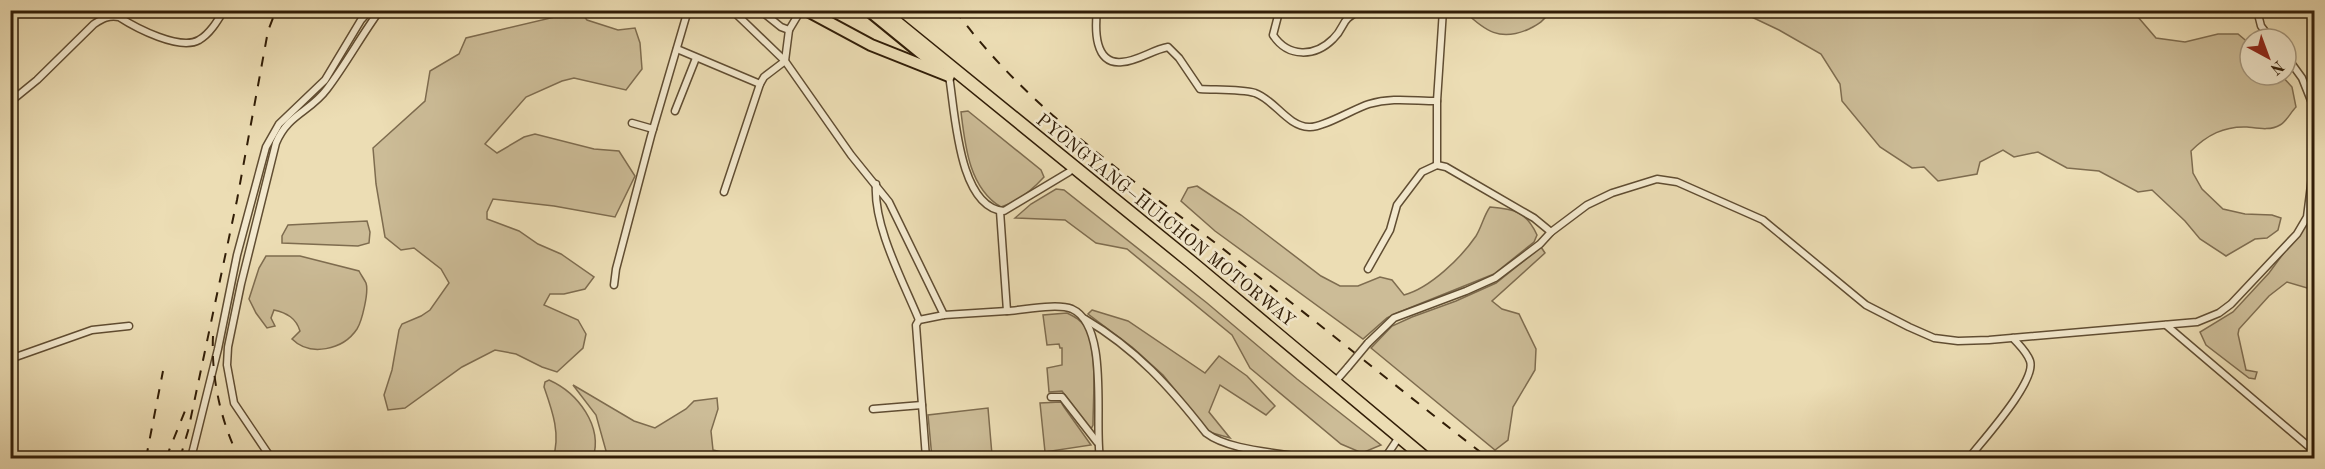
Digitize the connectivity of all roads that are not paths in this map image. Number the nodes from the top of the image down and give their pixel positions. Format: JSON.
{"nodes":[{"id":1,"x":224,"y":10,"type":"edge"},
{"id":2,"x":370,"y":10,"type":"edge"},
{"id":3,"x":380,"y":10,"type":"edge"},
{"id":4,"x":688,"y":10,"type":"edge"},
{"id":5,"x":732,"y":10,"type":"edge"},
{"id":6,"x":760,"y":10,"type":"edge"},
{"id":7,"x":801,"y":10,"type":"edge"},
{"id":8,"x":806,"y":10,"type":"edge"},
{"id":9,"x":868,"y":10,"type":"edge"},
{"id":10,"x":881,"y":10,"type":"edge"},
{"id":11,"x":1097,"y":10,"type":"edge"},
{"id":12,"x":1278,"y":10,"type":"edge"},
{"id":13,"x":1362,"y":10,"type":"edge"},
{"id":14,"x":1443,"y":10,"type":"edge"},
{"id":15,"x":789,"y":30,"type":"junction"},
{"id":16,"x":677,"y":49,"type":"junction"},
{"id":17,"x":696,"y":58,"type":"junction"},
{"id":18,"x":784,"y":61,"type":"junction"},
{"id":19,"x":2298,"y":72,"type":"edge"},
{"id":20,"x":949,"y":76,"type":"junction"},
{"id":21,"x":760,"y":84,"type":"junction"},
{"id":22,"x":1437,"y":101,"type":"junction"},
{"id":23,"x":10,"y":102,"type":"edge"},
{"id":24,"x":2314,"y":108,"type":"edge"},
{"id":25,"x":675,"y":111,"type":"dead end"},
{"id":26,"x":632,"y":123,"type":"dead end"},
{"id":27,"x":653,"y":129,"type":"junction"},
{"id":28,"x":2314,"y":161,"type":"edge"},
{"id":29,"x":1437,"y":165,"type":"junction"},
{"id":30,"x":1069,"y":172,"type":"junction"},
{"id":31,"x":876,"y":184,"type":"junction"},
{"id":32,"x":724,"y":192,"type":"dead end"},
{"id":33,"x":1000,"y":211,"type":"junction"},
{"id":34,"x":1551,"y":232,"type":"junction"},
{"id":35,"x":1368,"y":269,"type":"dead end"},
{"id":36,"x":614,"y":285,"type":"dead end"},
{"id":37,"x":1007,"y":311,"type":"junction"},
{"id":38,"x":944,"y":315,"type":"junction"},
{"id":39,"x":1082,"y":317,"type":"junction"},
{"id":40,"x":919,"y":320,"type":"junction"},
{"id":41,"x":2166,"y":325,"type":"junction"},
{"id":42,"x":129,"y":326,"type":"dead end"},
{"id":43,"x":2013,"y":338,"type":"junction"},
{"id":44,"x":10,"y":359,"type":"edge"},
{"id":45,"x":1333,"y":384,"type":"junction"},
{"id":46,"x":1051,"y":397,"type":"dead end"},
{"id":47,"x":922,"y":405,"type":"junction"},
{"id":48,"x":873,"y":409,"type":"dead end"},
{"id":49,"x":1398,"y":438,"type":"junction"},
{"id":50,"x":1097,"y":442,"type":"junction"},
{"id":51,"x":2314,"y":451,"type":"edge"},
{"id":52,"x":1301,"y":457,"type":"dead end"},
{"id":53,"x":191,"y":459,"type":"edge"},
{"id":54,"x":271,"y":459,"type":"edge"},
{"id":55,"x":926,"y":459,"type":"edge"},
{"id":56,"x":1101,"y":459,"type":"edge"},
{"id":57,"x":1385,"y":459,"type":"edge"},
{"id":58,"x":1419,"y":459,"type":"edge"},
{"id":59,"x":1425,"y":459,"type":"edge"},
{"id":60,"x":1969,"y":459,"type":"edge"}],
"edges":[{"from":1,"to":23,"type":"street"},
{"from":2,"to":53,"type":"street"},
{"from":3,"to":54,"type":"street"},
{"from":4,"to":16,"type":"street"},
{"from":5,"to":18,"type":"street"},
{"from":6,"to":15,"type":"street"},
{"from":7,"to":15,"type":"street"},
{"from":8,"to":20,"type":"main road"},
{"from":9,"to":20,"type":"main road"},
{"from":10,"to":45,"type":"highway","name":"PYONGYANG–HUICHON MOTORWAY"},
{"from":11,"to":22,"type":"street"},
{"from":12,"to":13,"type":"street"},
{"from":14,"to":22,"type":"street"},
{"from":15,"to":18,"type":"street"},
{"from":16,"to":17,"type":"street"},
{"from":16,"to":27,"type":"street"},
{"from":17,"to":21,"type":"street"},
{"from":17,"to":25,"type":"street"},
{"from":18,"to":21,"type":"street"},
{"from":18,"to":31,"type":"street"},
{"from":19,"to":24,"type":"street"},
{"from":20,"to":30,"type":"highway","name":"PYONGYANG–HUICHON MOTORWAY"},
{"from":20,"to":33,"type":"street"},
{"from":21,"to":32,"type":"street"},
{"from":22,"to":29,"type":"street"},
{"from":26,"to":27,"type":"street"},
{"from":27,"to":36,"type":"street"},
{"from":28,"to":41,"type":"street"},
{"from":29,"to":34,"type":"street"},
{"from":29,"to":35,"type":"street"},
{"from":30,"to":33,"type":"street"},
{"from":30,"to":45,"type":"highway","name":"PYONGYANG–HUICHON MOTORWAY"},
{"from":31,"to":38,"type":"street"},
{"from":31,"to":40,"type":"street"},
{"from":33,"to":37,"type":"street"},
{"from":34,"to":43,"type":"street"},
{"from":34,"to":45,"type":"street","bridge":true},
{"from":37,"to":38,"type":"street"},
{"from":37,"to":39,"type":"street"},
{"from":38,"to":40,"type":"street"},
{"from":39,"to":50,"type":"street"},
{"from":39,"to":52,"type":"street"},
{"from":40,"to":47,"type":"street"},
{"from":41,"to":43,"type":"street"},
{"from":41,"to":51,"type":"street"},
{"from":42,"to":44,"type":"street"},
{"from":43,"to":60,"type":"street"},
{"from":45,"to":49,"type":"highway","name":"PYONGYANG–HUICHON MOTORWAY"},
{"from":46,"to":50,"type":"street"},
{"from":47,"to":48,"type":"street"},
{"from":47,"to":55,"type":"street"},
{"from":49,"to":57,"type":"street"},
{"from":49,"to":58,"type":"highway","name":"PYONGYANG–HUICHON MOTORWAY"},
{"from":49,"to":59,"type":"highway","name":"PYONGYANG–HUICHON MOTORWAY"},
{"from":50,"to":56,"type":"street"}]}
